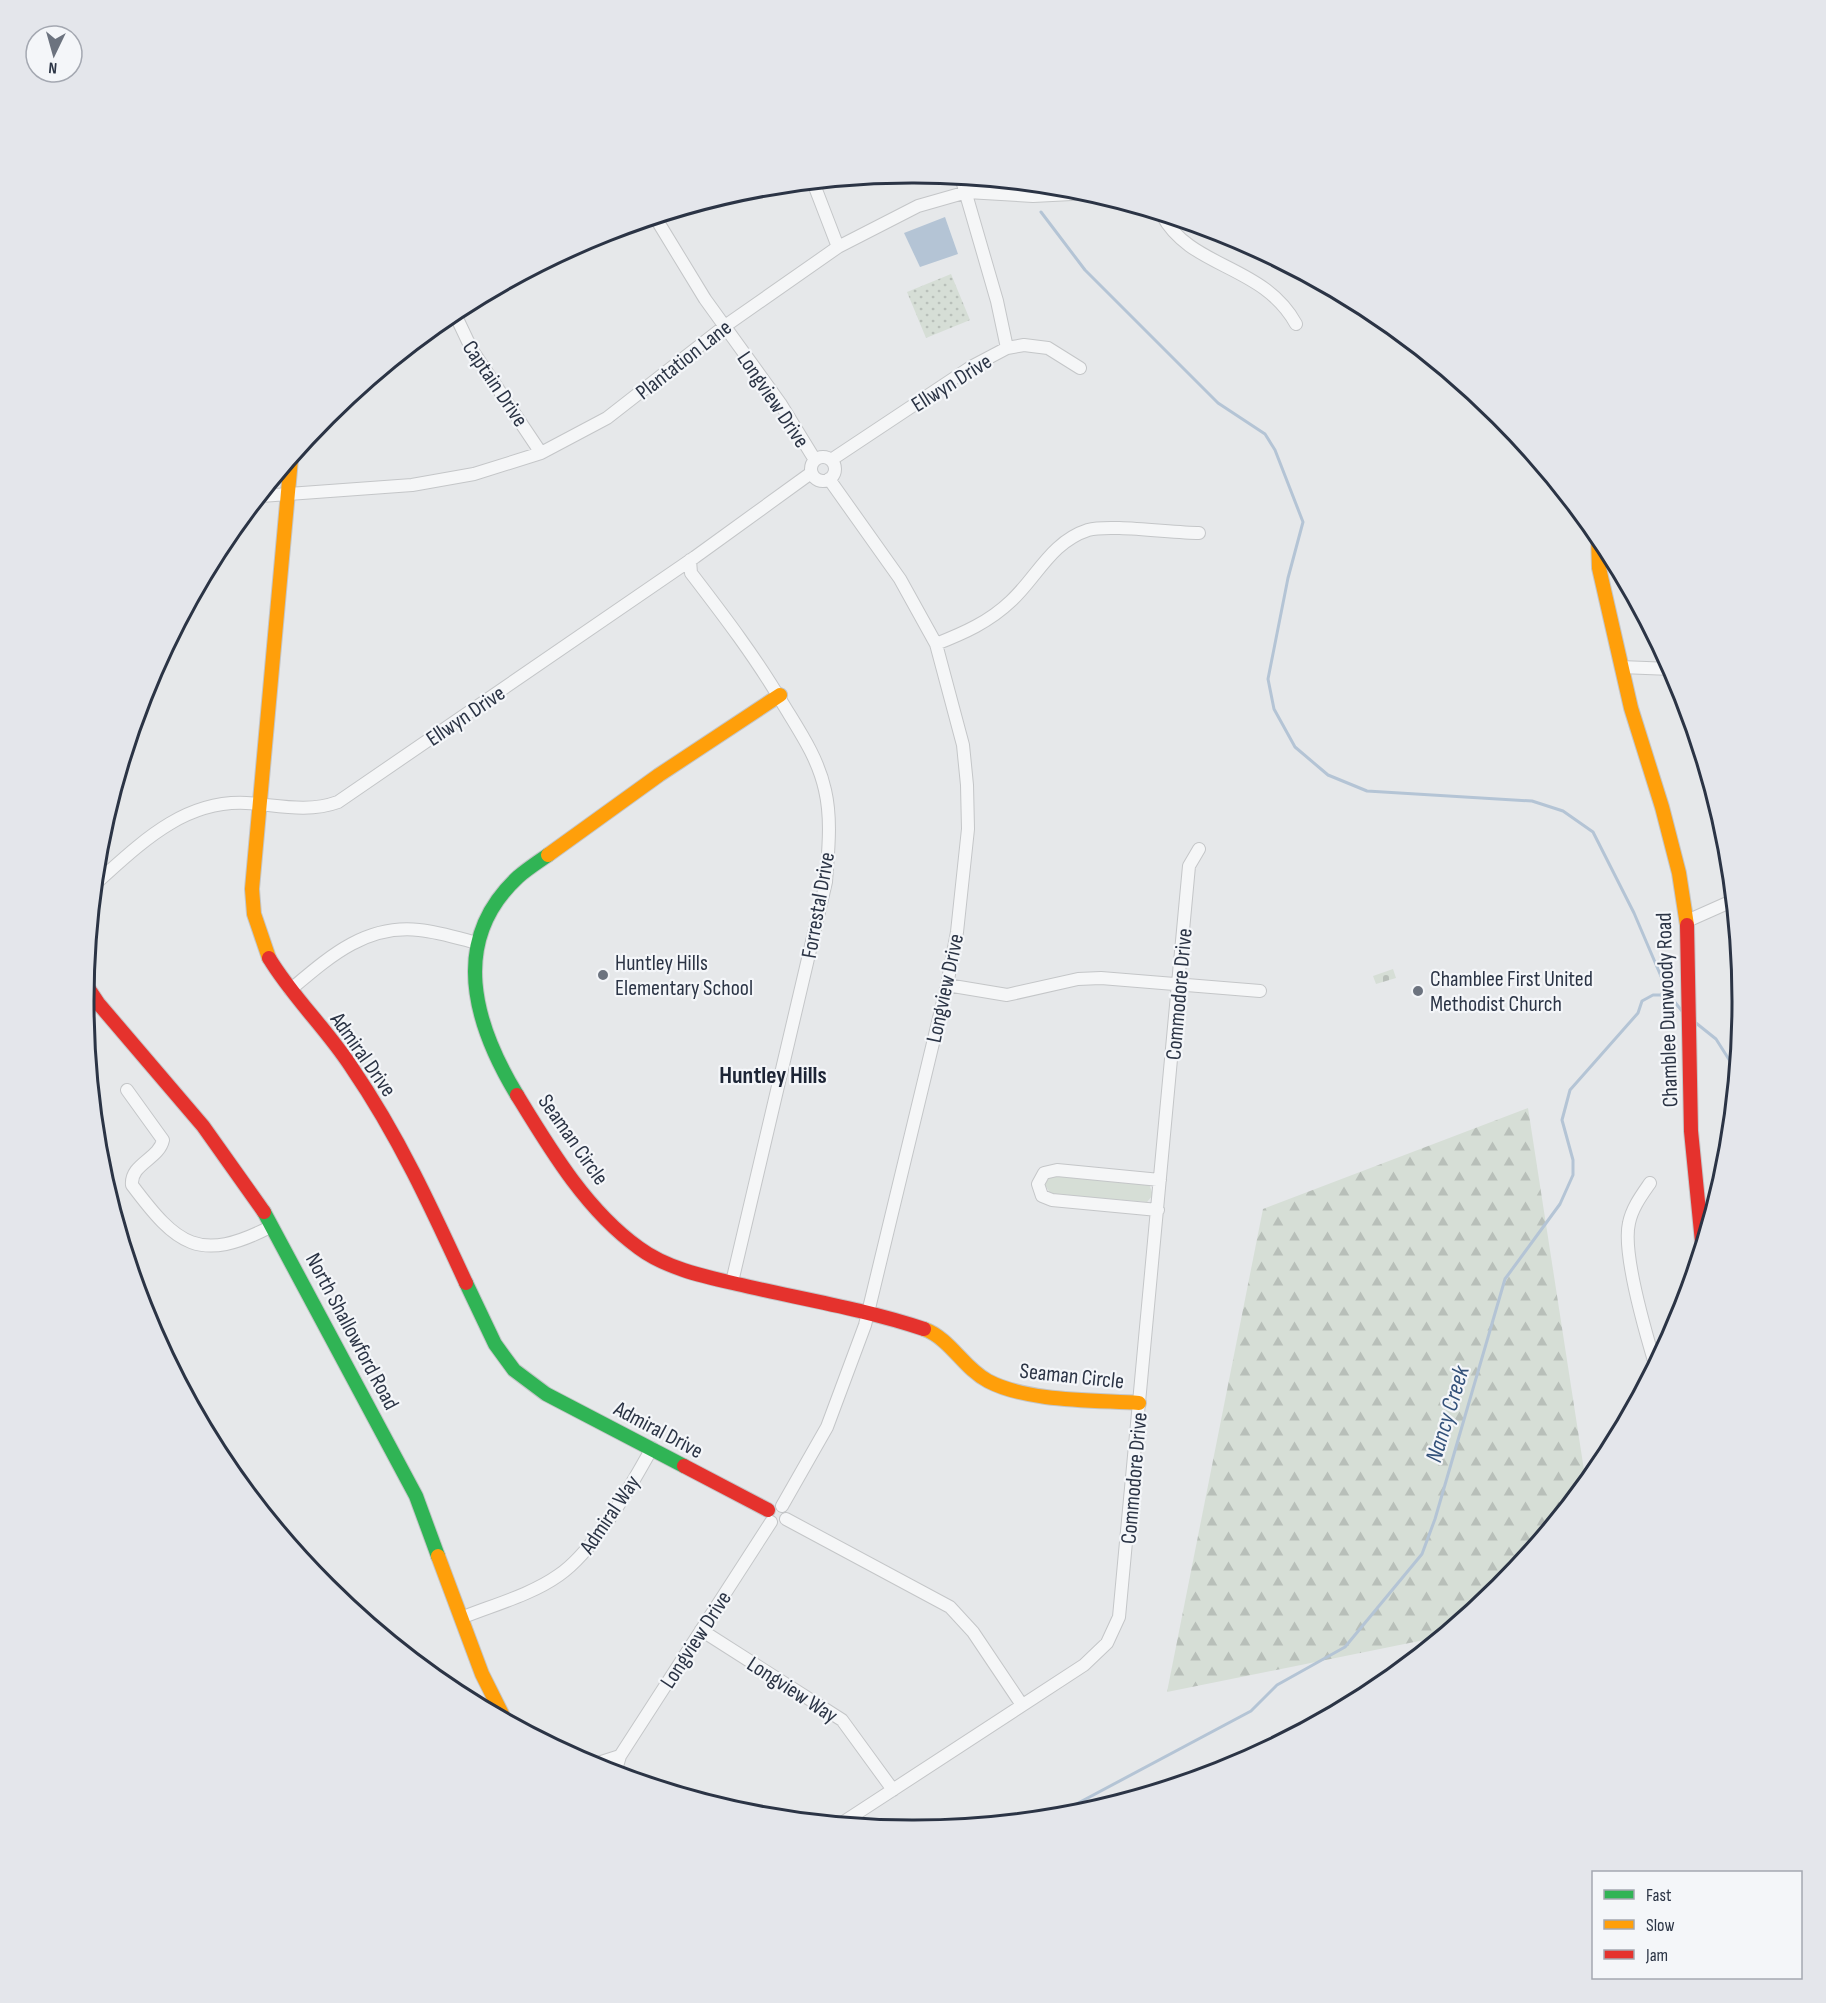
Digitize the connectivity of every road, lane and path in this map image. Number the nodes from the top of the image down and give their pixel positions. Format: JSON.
{"nodes":[{"id":1,"x":964,"y":185,"type":"edge"},
{"id":2,"x":816,"y":189,"type":"edge"},
{"id":3,"x":967,"y":192,"type":"junction"},
{"id":4,"x":1050,"y":195,"type":"edge"},
{"id":5,"x":659,"y":223,"type":"edge"},
{"id":6,"x":1168,"y":224,"type":"edge"},
{"id":7,"x":838,"y":247,"type":"junction"},
{"id":8,"x":458,"y":321,"type":"edge"},
{"id":9,"x":1296,"y":324,"type":"dead end"},
{"id":10,"x":725,"y":326,"type":"junction"},
{"id":11,"x":1007,"y":348,"type":"junction"},
{"id":12,"x":1080,"y":368,"type":"dead end"},
{"id":13,"x":541,"y":453,"type":"junction"},
{"id":14,"x":815,"y":460,"type":"junction"},
{"id":15,"x":831,"y":460,"type":"junction"},
{"id":16,"x":289,"y":472,"type":"edge"},
{"id":17,"x":811,"y":473,"type":"junction"},
{"id":18,"x":829,"y":479,"type":"junction"},
{"id":19,"x":287,"y":494,"type":"junction"},
{"id":20,"x":270,"y":495,"type":"edge"},
{"id":21,"x":1198,"y":533,"type":"dead end"},
{"id":22,"x":1599,"y":554,"type":"edge"},
{"id":23,"x":690,"y":561,"type":"junction"},
{"id":24,"x":936,"y":644,"type":"junction"},
{"id":25,"x":1622,"y":667,"type":"junction"},
{"id":26,"x":1660,"y":669,"type":"edge"},
{"id":27,"x":780,"y":695,"type":"junction"},
{"id":28,"x":260,"y":805,"type":"junction"},
{"id":29,"x":1198,"y":849,"type":"dead end"},
{"id":30,"x":105,"y":876,"type":"edge"},
{"id":31,"x":1725,"y":904,"type":"edge"},
{"id":32,"x":1687,"y":921,"type":"junction"},
{"id":33,"x":477,"y":943,"type":"junction"},
{"id":34,"x":1178,"y":983,"type":"junction"},
{"id":35,"x":947,"y":985,"type":"junction"},
{"id":36,"x":290,"y":990,"type":"junction"},
{"id":37,"x":1260,"y":991,"type":"dead end"},
{"id":38,"x":94,"y":997,"type":"edge"},
{"id":39,"x":94,"y":1001,"type":"edge"},
{"id":40,"x":98,"y":1003,"type":"junction"},
{"id":41,"x":127,"y":1090,"type":"dead end"},
{"id":42,"x":1160,"y":1180,"type":"junction"},
{"id":43,"x":1650,"y":1183,"type":"dead end"},
{"id":44,"x":1158,"y":1210,"type":"junction"},
{"id":45,"x":1700,"y":1225,"type":"edge"},
{"id":46,"x":272,"y":1227,"type":"junction"},
{"id":47,"x":732,"y":1282,"type":"junction"},
{"id":48,"x":867,"y":1314,"type":"junction"},
{"id":49,"x":1652,"y":1353,"type":"edge"},
{"id":50,"x":1139,"y":1403,"type":"junction"},
{"id":51,"x":652,"y":1448,"type":"junction"},
{"id":52,"x":782,"y":1506,"type":"junction"},
{"id":53,"x":769,"y":1516,"type":"junction"},
{"id":54,"x":786,"y":1519,"type":"junction"},
{"id":55,"x":461,"y":1618,"type":"junction"},
{"id":56,"x":701,"y":1629,"type":"junction"},
{"id":57,"x":1022,"y":1705,"type":"junction"},
{"id":58,"x":498,"y":1706,"type":"edge"},
{"id":59,"x":620,"y":1756,"type":"junction"},
{"id":60,"x":606,"y":1760,"type":"edge"},
{"id":61,"x":617,"y":1765,"type":"edge"},
{"id":62,"x":893,"y":1790,"type":"junction"},
{"id":63,"x":852,"y":1817,"type":"edge"}],
"edges":[{"from":1,"to":3,"type":"street"},
{"from":2,"to":7,"type":"street"},
{"from":3,"to":4,"type":"street","name":"Plantation Lane"},
{"from":3,"to":7,"type":"street","name":"Plantation Lane"},
{"from":3,"to":11,"type":"street"},
{"from":5,"to":10,"type":"street","name":"Longview Drive"},
{"from":6,"to":9,"type":"street"},
{"from":7,"to":10,"type":"street","name":"Plantation Lane"},
{"from":8,"to":13,"type":"street","name":"Captain Drive"},
{"from":10,"to":13,"type":"street","name":"Plantation Lane"},
{"from":10,"to":14,"type":"street","name":"Longview Drive"},
{"from":11,"to":12,"type":"street","name":"Ellwyn Drive"},
{"from":11,"to":15,"type":"street","name":"Ellwyn Drive"},
{"from":13,"to":19,"type":"street","name":"Plantation Lane"},
{"from":14,"to":15,"type":"street"},
{"from":14,"to":17,"type":"street"},
{"from":15,"to":18,"type":"street"},
{"from":16,"to":19,"type":"street","name":"Admiral Drive"},
{"from":17,"to":18,"type":"street"},
{"from":17,"to":23,"type":"street","name":"Ellwyn Drive"},
{"from":18,"to":24,"type":"street","name":"Longview Drive"},
{"from":19,"to":20,"type":"street","name":"Plantation Lane"},
{"from":19,"to":28,"type":"street","name":"Admiral Drive"},
{"from":21,"to":24,"type":"street"},
{"from":22,"to":25,"type":"street","name":"Chamblee Dunwoody Road"},
{"from":23,"to":27,"type":"street","name":"Forrestal Drive"},
{"from":23,"to":28,"type":"street","name":"Ellwyn Drive"},
{"from":24,"to":35,"type":"street","name":"Longview Drive"},
{"from":25,"to":26,"type":"street"},
{"from":25,"to":32,"type":"street","name":"Chamblee Dunwoody Road"},
{"from":27,"to":33,"type":"street","name":"Seaman Circle"},
{"from":27,"to":47,"type":"street","name":"Forrestal Drive"},
{"from":28,"to":30,"type":"street","name":"Ellwyn Drive"},
{"from":28,"to":36,"type":"street","name":"Admiral Drive"},
{"from":29,"to":34,"type":"street","name":"Commodore Drive"},
{"from":31,"to":32,"type":"street"},
{"from":32,"to":45,"type":"street","name":"Chamblee Dunwoody Road"},
{"from":33,"to":36,"type":"street"},
{"from":33,"to":47,"type":"street","name":"Seaman Circle"},
{"from":34,"to":35,"type":"street"},
{"from":34,"to":37,"type":"street"},
{"from":34,"to":42,"type":"street","name":"Commodore Drive"},
{"from":35,"to":48,"type":"street","name":"Longview Drive"},
{"from":36,"to":51,"type":"street","name":"Admiral Drive"},
{"from":38,"to":40,"type":"street","name":"North Shallowford Road"},
{"from":39,"to":40,"type":"street","name":"North Shallowford Road"},
{"from":40,"to":46,"type":"street","name":"North Shallowford Road"},
{"from":41,"to":46,"type":"street"},
{"from":42,"to":44,"type":"street","name":"Commodore Drive"},
{"from":42,"to":44,"type":"street"},
{"from":43,"to":49,"type":"street"},
{"from":44,"to":50,"type":"street","name":"Commodore Drive"},
{"from":46,"to":55,"type":"street","name":"North Shallowford Road"},
{"from":47,"to":48,"type":"street","name":"Seaman Circle"},
{"from":48,"to":50,"type":"street","name":"Seaman Circle"},
{"from":48,"to":52,"type":"street","name":"Longview Drive"},
{"from":50,"to":57,"type":"street","name":"Commodore Drive"},
{"from":51,"to":53,"type":"street","name":"Admiral Drive"},
{"from":51,"to":55,"type":"street","name":"Admiral Way"},
{"from":52,"to":53,"type":"street"},
{"from":52,"to":54,"type":"street"},
{"from":53,"to":54,"type":"street"},
{"from":53,"to":56,"type":"street","name":"Longview Drive"},
{"from":54,"to":57,"type":"street"},
{"from":55,"to":58,"type":"street","name":"North Shallowford Road"},
{"from":56,"to":59,"type":"street","name":"Longview Drive"},
{"from":56,"to":62,"type":"street","name":"Longview Way"},
{"from":57,"to":62,"type":"street","name":"Commodore Drive"},
{"from":59,"to":60,"type":"street"},
{"from":59,"to":61,"type":"street","name":"Longview Drive"},
{"from":62,"to":63,"type":"street","name":"Commodore Drive"}]}
